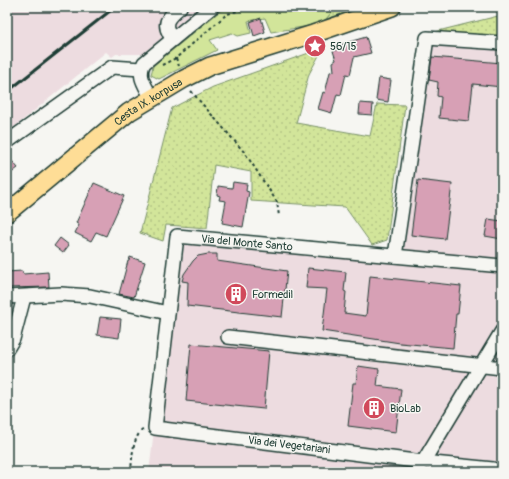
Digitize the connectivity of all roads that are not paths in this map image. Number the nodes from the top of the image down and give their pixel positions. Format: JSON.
{"nodes":[{"id":1,"x":180,"y":7,"type":"edge"},
{"id":2,"x":212,"y":7,"type":"edge"},
{"id":3,"x":392,"y":7,"type":"edge"},
{"id":4,"x":173,"y":39,"type":"junction"},
{"id":5,"x":502,"y":43,"type":"edge"},
{"id":6,"x":141,"y":69,"type":"junction"},
{"id":7,"x":151,"y":97,"type":"junction"},
{"id":8,"x":7,"y":142,"type":"edge"},
{"id":9,"x":7,"y":213,"type":"edge"},
{"id":10,"x":395,"y":256,"type":"junction"},
{"id":11,"x":502,"y":266,"type":"edge"},
{"id":12,"x":7,"y":297,"type":"edge"},
{"id":13,"x":24,"y":297,"type":"junction"},
{"id":14,"x":168,"y":313,"type":"junction"},
{"id":15,"x":502,"y":331,"type":"edge"},
{"id":16,"x":228,"y":337,"type":"dead end"},
{"id":17,"x":7,"y":350,"type":"edge"},
{"id":18,"x":481,"y":366,"type":"junction"},
{"id":19,"x":502,"y":368,"type":"edge"},
{"id":20,"x":155,"y":428,"type":"joint"},
{"id":21,"x":420,"y":467,"type":"edge"},
{"id":22,"x":493,"y":469,"type":"dead end"}],
"edges":[{"from":1,"to":4,"type":"street"},
{"from":2,"to":4,"type":"street"},
{"from":3,"to":7,"type":"main road","name":"Cesta IX. korpusa"},
{"from":4,"to":6,"type":"street"},
{"from":5,"to":10,"type":"street"},
{"from":6,"to":7,"type":"street"},
{"from":6,"to":8,"type":"street"},
{"from":7,"to":9,"type":"main road","name":"Cesta IX. korpusa"},
{"from":10,"to":11,"type":"street","name":"Via del Monte Santo"},
{"from":10,"to":14,"type":"street","name":"Via del Monte Santo"},
{"from":12,"to":13,"type":"street"},
{"from":13,"to":14,"type":"street"},
{"from":13,"to":17,"type":"street"},
{"from":14,"to":20,"type":"street","name":"Via del Monte Santo"},
{"from":15,"to":18,"type":"street"},
{"from":16,"to":18,"type":"street"},
{"from":18,"to":19,"type":"street"},
{"from":18,"to":21,"type":"street"},
{"from":20,"to":21,"type":"street","name":"Via dei Vegetariani"},
{"from":21,"to":22,"type":"street"}]}
